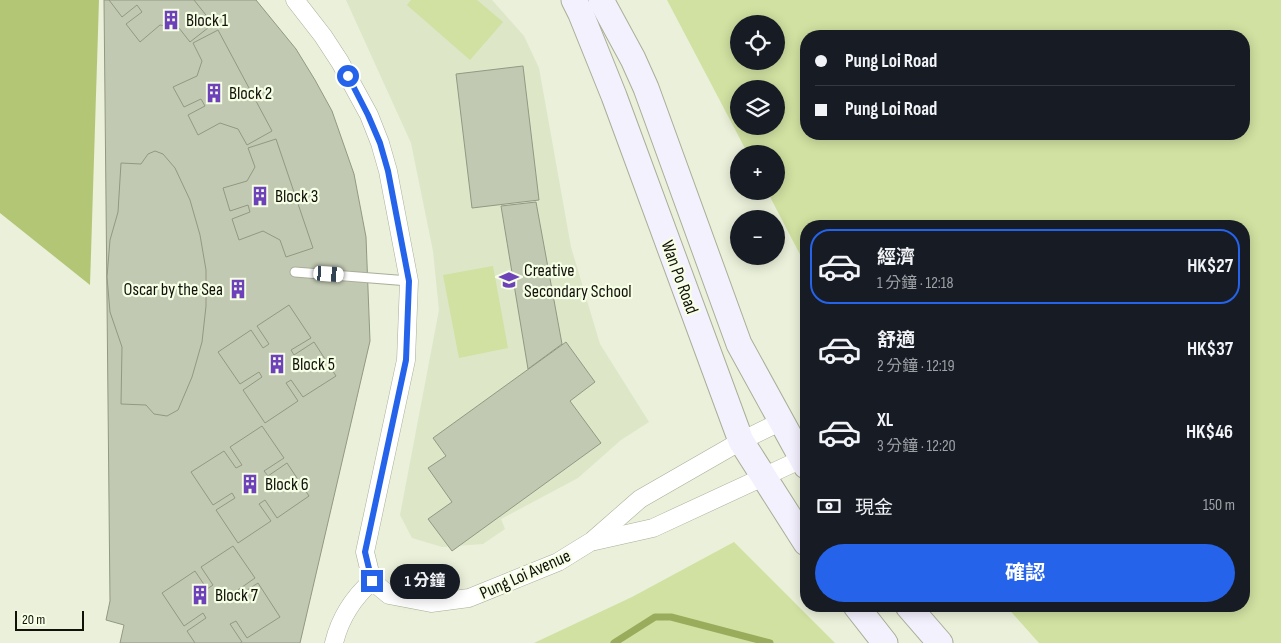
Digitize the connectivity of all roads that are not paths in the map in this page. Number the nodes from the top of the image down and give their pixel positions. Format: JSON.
{"nodes":[{"id":1,"x":295,"y":0,"type":"edge"},
{"id":2,"x":574,"y":0,"type":"edge"},
{"id":3,"x":601,"y":0,"type":"edge"},
{"id":4,"x":295,"y":272,"type":"dead end"},
{"id":5,"x":409,"y":281,"type":"junction"},
{"id":6,"x":782,"y":421,"type":"junction"},
{"id":7,"x":741,"y":441,"type":"junction"},
{"id":8,"x":800,"y":455,"type":"edge"},
{"id":9,"x":800,"y":464,"type":"edge"},
{"id":10,"x":764,"y":477,"type":"junction"},
{"id":11,"x":800,"y":534,"type":"edge"},
{"id":12,"x":592,"y":541,"type":"junction"},
{"id":13,"x":372,"y":581,"type":"junction"},
{"id":14,"x":861,"y":612,"type":"edge"},
{"id":15,"x":913,"y":612,"type":"edge"},
{"id":16,"x":334,"y":643,"type":"edge"},
{"id":17,"x":885,"y":643,"type":"edge"},
{"id":18,"x":940,"y":643,"type":"edge"}],
"edges":[{"from":1,"to":5,"type":"street"},
{"from":2,"to":7,"type":"main road","name":"Wan Po Road"},
{"from":3,"to":6,"type":"main road","name":"Wan Po Road"},
{"from":4,"to":5,"type":"lane"},
{"from":5,"to":13,"type":"street"},
{"from":6,"to":7,"type":"street","name":"Pung Loi Avenue"},
{"from":6,"to":8,"type":"main road","name":"Wan Po Road"},
{"from":7,"to":10,"type":"main road","name":"Wan Po Road"},
{"from":7,"to":12,"type":"street","name":"Pung Loi Avenue"},
{"from":9,"to":10,"type":"street","name":"Pung Loi Avenue"},
{"from":10,"to":11,"type":"main road","name":"Wan Po Road"},
{"from":10,"to":12,"type":"street","name":"Pung Loi Avenue"},
{"from":12,"to":13,"type":"street","name":"Pung Loi Avenue"},
{"from":13,"to":16,"type":"street"},
{"from":14,"to":17,"type":"main road"},
{"from":15,"to":18,"type":"main road"}]}
